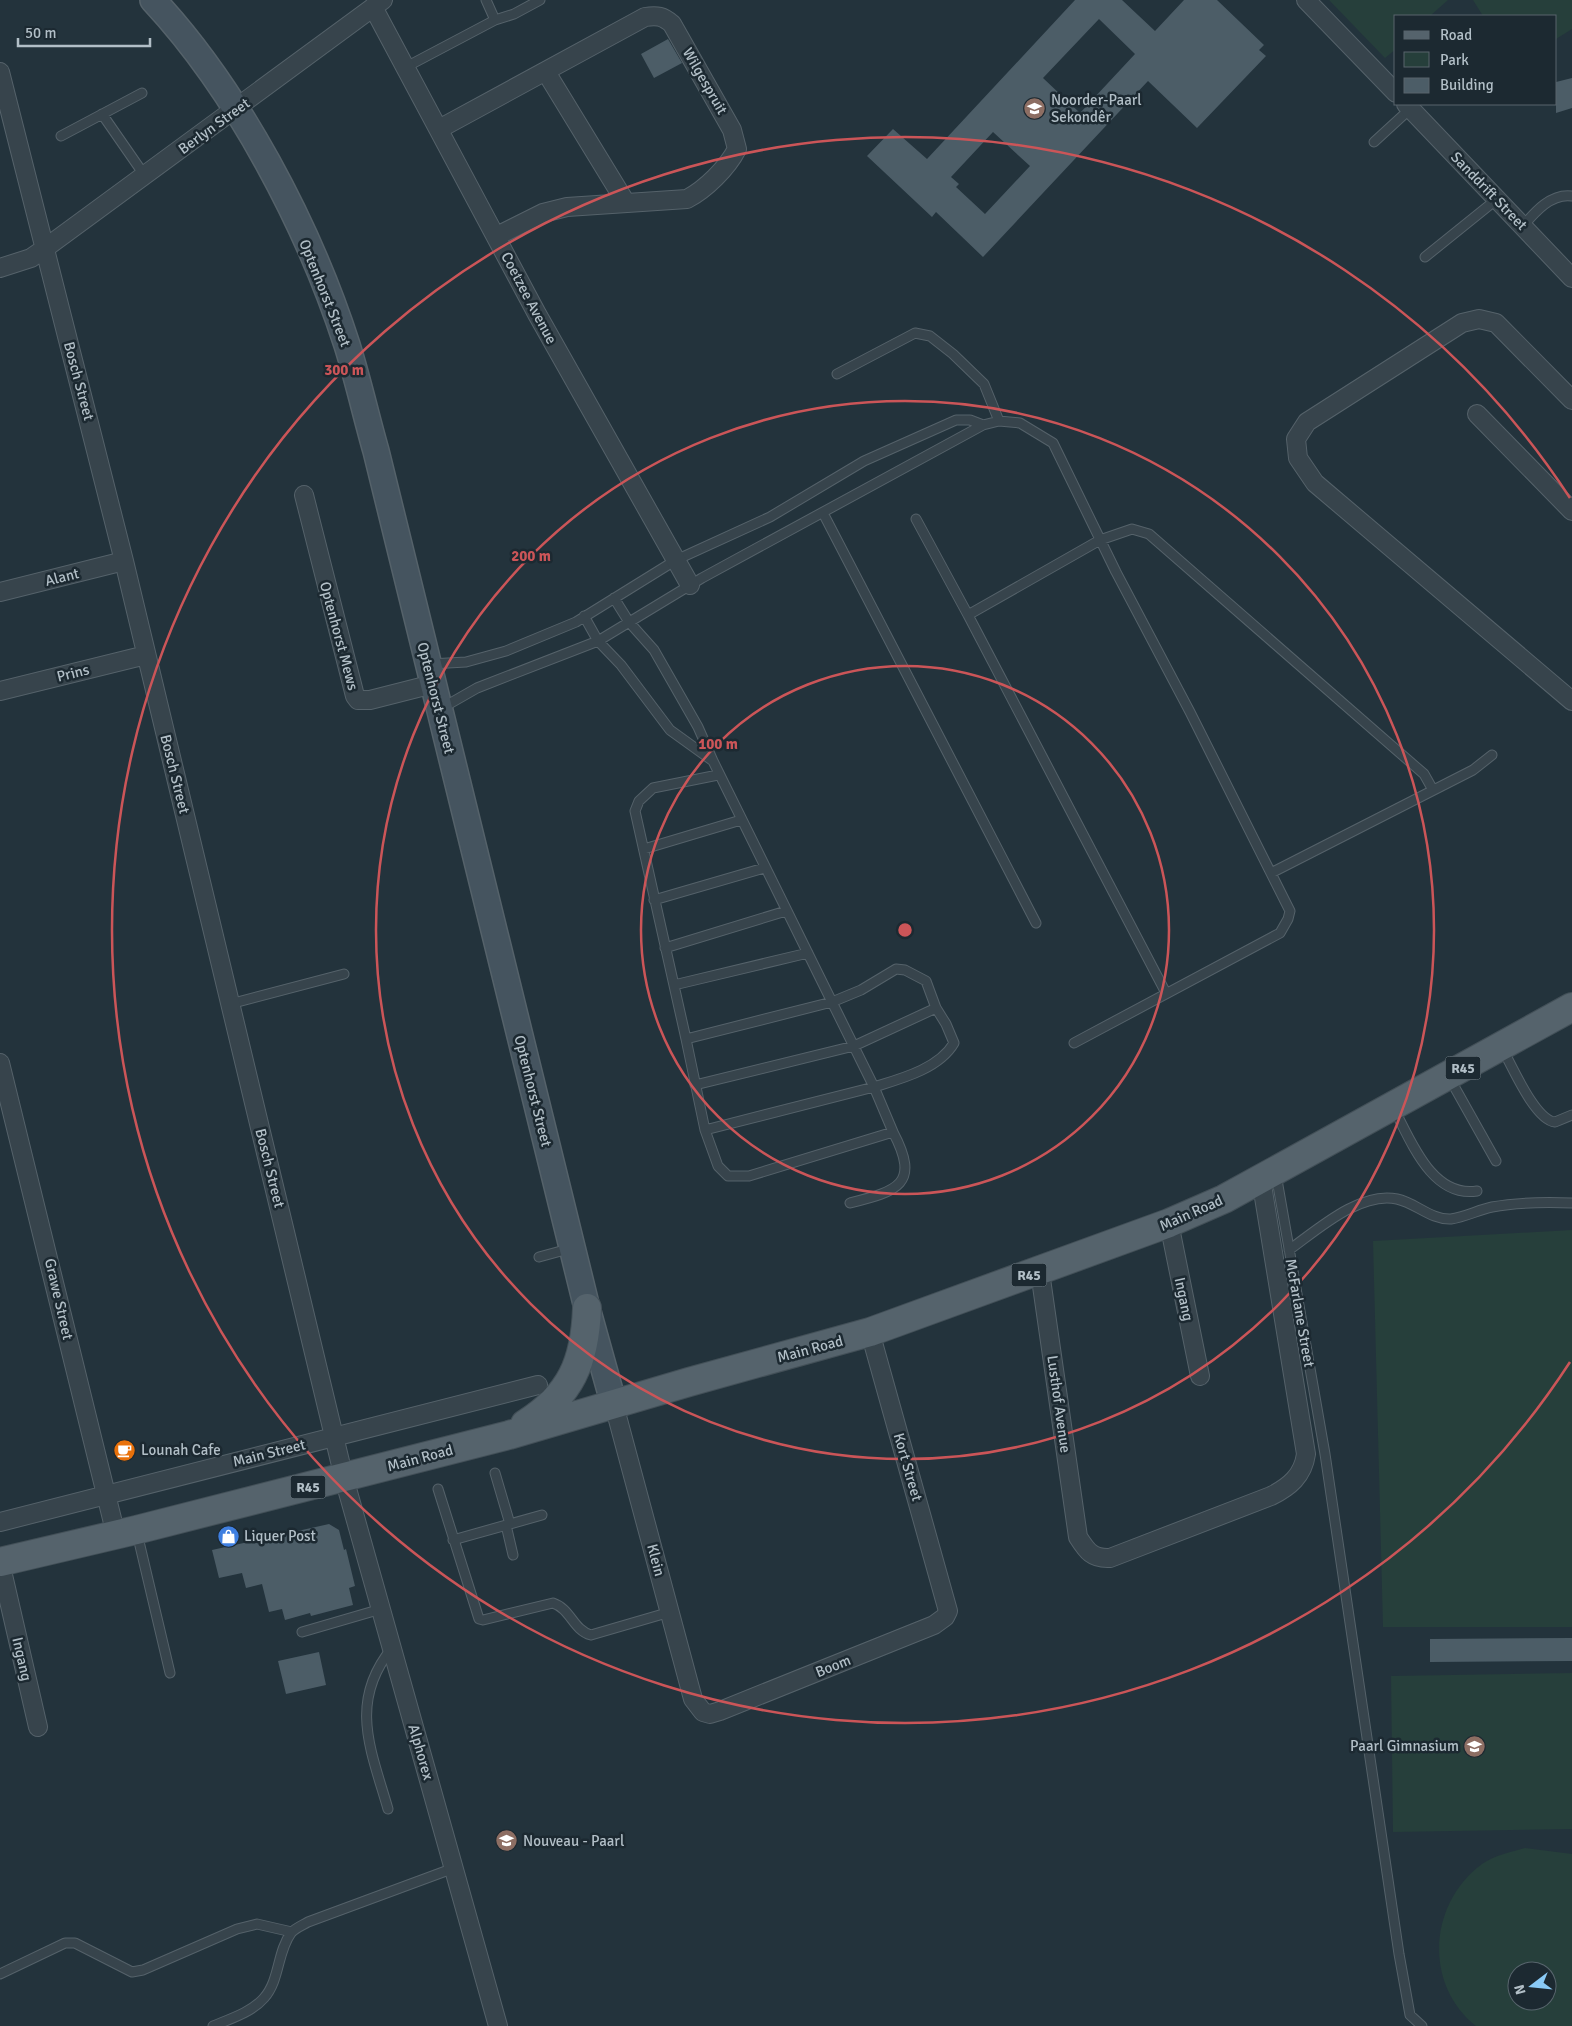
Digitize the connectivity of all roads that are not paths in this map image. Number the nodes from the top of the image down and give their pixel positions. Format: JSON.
{"nodes":[{"id":1,"x":153,"y":0,"type":"edge"},
{"id":2,"x":164,"y":0,"type":"edge"},
{"id":3,"x":486,"y":0,"type":"edge"},
{"id":4,"x":540,"y":0,"type":"edge"},
{"id":5,"x":1306,"y":0,"type":"edge"},
{"id":6,"x":378,"y":4,"type":"edge"},
{"id":7,"x":495,"y":20,"type":"junction"},
{"id":8,"x":176,"y":24,"type":"junction"},
{"id":9,"x":406,"y":67,"type":"junction"},
{"id":10,"x":0,"y":72,"type":"edge"},
{"id":11,"x":546,"y":72,"type":"junction"},
{"id":12,"x":1394,"y":91,"type":"edge"},
{"id":13,"x":142,"y":93,"type":"dead end"},
{"id":14,"x":1408,"y":106,"type":"edge"},
{"id":15,"x":236,"y":110,"type":"junction"},
{"id":16,"x":102,"y":114,"type":"junction"},
{"id":17,"x":439,"y":129,"type":"junction"},
{"id":18,"x":61,"y":136,"type":"dead end"},
{"id":19,"x":1374,"y":142,"type":"dead end"},
{"id":20,"x":145,"y":176,"type":"junction"},
{"id":21,"x":1572,"y":196,"type":"edge"},
{"id":22,"x":1497,"y":198,"type":"junction"},
{"id":23,"x":626,"y":203,"type":"junction"},
{"id":24,"x":1523,"y":226,"type":"junction"},
{"id":25,"x":497,"y":236,"type":"junction"},
{"id":26,"x":44,"y":249,"type":"junction"},
{"id":27,"x":1425,"y":257,"type":"dead end"},
{"id":28,"x":0,"y":268,"type":"edge"},
{"id":29,"x":1572,"y":278,"type":"edge"},
{"id":30,"x":837,"y":374,"type":"dead end"},
{"id":31,"x":1572,"y":400,"type":"edge"},
{"id":32,"x":1477,"y":414,"type":"dead end"},
{"id":33,"x":999,"y":421,"type":"junction"},
{"id":34,"x":983,"y":425,"type":"junction"},
{"id":35,"x":304,"y":495,"type":"dead end"},
{"id":36,"x":1572,"y":511,"type":"edge"},
{"id":37,"x":823,"y":513,"type":"junction"},
{"id":38,"x":916,"y":519,"type":"dead end"},
{"id":39,"x":1100,"y":540,"type":"junction"},
{"id":40,"x":676,"y":560,"type":"junction"},
{"id":41,"x":124,"y":561,"type":"junction"},
{"id":42,"x":690,"y":585,"type":"junction"},
{"id":43,"x":0,"y":592,"type":"edge"},
{"id":44,"x":614,"y":598,"type":"junction"},
{"id":45,"x":968,"y":615,"type":"junction"},
{"id":46,"x":584,"y":616,"type":"junction"},
{"id":47,"x":629,"y":622,"type":"junction"},
{"id":48,"x":598,"y":640,"type":"junction"},
{"id":49,"x":146,"y":655,"type":"junction"},
{"id":50,"x":430,"y":674,"type":"junction"},
{"id":51,"x":0,"y":692,"type":"edge"},
{"id":52,"x":1572,"y":701,"type":"edge"},
{"id":53,"x":439,"y":710,"type":"junction"},
{"id":54,"x":1492,"y":755,"type":"dead end"},
{"id":55,"x":713,"y":760,"type":"junction"},
{"id":56,"x":718,"y":774,"type":"junction"},
{"id":57,"x":1433,"y":790,"type":"junction"},
{"id":58,"x":741,"y":820,"type":"junction"},
{"id":59,"x":644,"y":849,"type":"junction"},
{"id":60,"x":764,"y":868,"type":"junction"},
{"id":61,"x":1271,"y":873,"type":"junction"},
{"id":62,"x":654,"y":900,"type":"junction"},
{"id":63,"x":786,"y":911,"type":"junction"},
{"id":64,"x":1036,"y":923,"type":"dead end"},
{"id":65,"x":665,"y":948,"type":"junction"},
{"id":66,"x":808,"y":953,"type":"junction"},
{"id":67,"x":344,"y":974,"type":"dead end"},
{"id":68,"x":674,"y":985,"type":"junction"},
{"id":69,"x":1166,"y":993,"type":"junction"},
{"id":70,"x":832,"y":1002,"type":"junction"},
{"id":71,"x":230,"y":1004,"type":"junction"},
{"id":72,"x":1572,"y":1007,"type":"edge"},
{"id":73,"x":936,"y":1008,"type":"junction"},
{"id":74,"x":686,"y":1039,"type":"junction"},
{"id":75,"x":1074,"y":1043,"type":"dead end"},
{"id":76,"x":854,"y":1046,"type":"junction"},
{"id":77,"x":1502,"y":1046,"type":"junction"},
{"id":78,"x":0,"y":1063,"type":"edge"},
{"id":79,"x":1448,"y":1076,"type":"junction"},
{"id":80,"x":695,"y":1085,"type":"junction"},
{"id":81,"x":874,"y":1087,"type":"junction"},
{"id":82,"x":1393,"y":1106,"type":"junction"},
{"id":83,"x":1572,"y":1115,"type":"edge"},
{"id":84,"x":705,"y":1130,"type":"junction"},
{"id":85,"x":893,"y":1132,"type":"junction"},
{"id":86,"x":1496,"y":1161,"type":"dead end"},
{"id":87,"x":1268,"y":1176,"type":"junction"},
{"id":88,"x":1477,"y":1191,"type":"dead end"},
{"id":89,"x":850,"y":1202,"type":"dead end"},
{"id":90,"x":1572,"y":1203,"type":"edge"},
{"id":91,"x":1169,"y":1223,"type":"junction"},
{"id":92,"x":572,"y":1248,"type":"junction"},
{"id":93,"x":1289,"y":1250,"type":"junction"},
{"id":94,"x":539,"y":1257,"type":"dead end"},
{"id":95,"x":1040,"y":1272,"type":"junction"},
{"id":96,"x":587,"y":1308,"type":"junction"},
{"id":97,"x":870,"y":1332,"type":"junction"},
{"id":98,"x":1200,"y":1376,"type":"dead end"},
{"id":99,"x":538,"y":1385,"type":"dead end"},
{"id":100,"x":614,"y":1405,"type":"junction"},
{"id":101,"x":509,"y":1435,"type":"junction"},
{"id":102,"x":334,"y":1437,"type":"junction"},
{"id":103,"x":495,"y":1473,"type":"dead end"},
{"id":104,"x":344,"y":1478,"type":"junction"},
{"id":105,"x":438,"y":1489,"type":"dead end"},
{"id":106,"x":106,"y":1495,"type":"junction"},
{"id":107,"x":542,"y":1515,"type":"dead end"},
{"id":108,"x":0,"y":1522,"type":"edge"},
{"id":109,"x":508,"y":1525,"type":"junction"},
{"id":110,"x":126,"y":1533,"type":"junction"},
{"id":111,"x":453,"y":1540,"type":"junction"},
{"id":112,"x":513,"y":1555,"type":"dead end"},
{"id":113,"x":0,"y":1562,"type":"edge"},
{"id":114,"x":947,"y":1602,"type":"joint"},
{"id":115,"x":381,"y":1609,"type":"junction"},
{"id":116,"x":670,"y":1612,"type":"junction"},
{"id":117,"x":302,"y":1632,"type":"dead end"},
{"id":118,"x":392,"y":1648,"type":"junction"},
{"id":119,"x":170,"y":1673,"type":"dead end"},
{"id":120,"x":703,"y":1712,"type":"joint"},
{"id":121,"x":38,"y":1727,"type":"dead end"},
{"id":122,"x":388,"y":1809,"type":"dead end"},
{"id":123,"x":454,"y":1868,"type":"junction"},
{"id":124,"x":292,"y":1932,"type":"junction"},
{"id":125,"x":0,"y":1974,"type":"edge"},
{"id":126,"x":1410,"y":2015,"type":"junction"},
{"id":127,"x":213,"y":2026,"type":"edge"},
{"id":128,"x":498,"y":2026,"type":"edge"},
{"id":129,"x":1412,"y":2026,"type":"edge"},
{"id":130,"x":1422,"y":2026,"type":"edge"}],
"edges":[{"from":1,"to":8,"type":"main road","name":"Optenhorst Street"},
{"from":2,"to":8,"type":"main road","name":"Optenhorst Street"},
{"from":3,"to":7,"type":"lane"},
{"from":4,"to":7,"type":"lane"},
{"from":5,"to":12,"type":"street"},
{"from":6,"to":9,"type":"street","name":"Coetzee Avenue"},
{"from":6,"to":15,"type":"street","name":"Berlyn Street"},
{"from":7,"to":9,"type":"lane"},
{"from":8,"to":15,"type":"main road","name":"Optenhorst Street"},
{"from":9,"to":17,"type":"street","name":"Coetzee Avenue"},
{"from":10,"to":26,"type":"street","name":"Bosch Street"},
{"from":11,"to":17,"type":"street","name":"Wilgespruit"},
{"from":11,"to":23,"type":"street"},
{"from":11,"to":23,"type":"street","name":"Wilgespruit"},
{"from":13,"to":16,"type":"lane"},
{"from":14,"to":19,"type":"lane"},
{"from":14,"to":22,"type":"street","name":"Sanddrift Street"},
{"from":15,"to":20,"type":"street","name":"Berlyn Street"},
{"from":15,"to":50,"type":"main road","name":"Optenhorst Street"},
{"from":16,"to":18,"type":"lane"},
{"from":16,"to":20,"type":"lane"},
{"from":17,"to":25,"type":"street","name":"Coetzee Avenue"},
{"from":20,"to":26,"type":"street","name":"Berlyn Street"},
{"from":21,"to":24,"type":"lane"},
{"from":22,"to":24,"type":"street","name":"Sanddrift Street"},
{"from":22,"to":27,"type":"lane"},
{"from":23,"to":25,"type":"street","name":"Wilgespruit"},
{"from":24,"to":29,"type":"street","name":"Sanddrift Street"},
{"from":25,"to":40,"type":"street","name":"Coetzee Avenue"},
{"from":26,"to":28,"type":"street","name":"Berlyn Street"},
{"from":26,"to":41,"type":"street","name":"Bosch Street"},
{"from":30,"to":33,"type":"lane"},
{"from":31,"to":52,"type":"street"},
{"from":32,"to":36,"type":"street"},
{"from":33,"to":34,"type":"lane"},
{"from":33,"to":39,"type":"lane"},
{"from":34,"to":37,"type":"lane"},
{"from":34,"to":40,"type":"lane"},
{"from":35,"to":50,"type":"street","name":"Optenhorst Mews"},
{"from":37,"to":42,"type":"lane"},
{"from":37,"to":64,"type":"lane"},
{"from":38,"to":45,"type":"lane"},
{"from":39,"to":45,"type":"lane"},
{"from":39,"to":57,"type":"lane"},
{"from":39,"to":61,"type":"lane"},
{"from":40,"to":42,"type":"street","name":"Coetzee Avenue"},
{"from":40,"to":44,"type":"lane"},
{"from":41,"to":43,"type":"street","name":"Alant"},
{"from":41,"to":49,"type":"street","name":"Bosch Street"},
{"from":42,"to":47,"type":"lane"},
{"from":44,"to":46,"type":"lane"},
{"from":44,"to":47,"type":"lane"},
{"from":45,"to":69,"type":"lane"},
{"from":46,"to":48,"type":"lane"},
{"from":46,"to":50,"type":"lane"},
{"from":47,"to":48,"type":"lane"},
{"from":47,"to":55,"type":"lane"},
{"from":48,"to":53,"type":"lane"},
{"from":48,"to":55,"type":"lane"},
{"from":49,"to":51,"type":"street","name":"Prins"},
{"from":49,"to":71,"type":"street","name":"Bosch Street"},
{"from":50,"to":53,"type":"main road","name":"Optenhorst Street"},
{"from":53,"to":92,"type":"main road","name":"Optenhorst Street"},
{"from":54,"to":57,"type":"lane"},
{"from":55,"to":56,"type":"lane"},
{"from":56,"to":58,"type":"lane"},
{"from":56,"to":59,"type":"lane"},
{"from":57,"to":61,"type":"lane"},
{"from":58,"to":59,"type":"lane"},
{"from":58,"to":60,"type":"lane"},
{"from":59,"to":62,"type":"lane"},
{"from":60,"to":62,"type":"lane"},
{"from":60,"to":63,"type":"lane"},
{"from":61,"to":69,"type":"lane"},
{"from":62,"to":65,"type":"lane"},
{"from":63,"to":65,"type":"lane"},
{"from":63,"to":66,"type":"lane"},
{"from":65,"to":68,"type":"lane"},
{"from":66,"to":68,"type":"lane"},
{"from":66,"to":70,"type":"lane"},
{"from":67,"to":71,"type":"lane"},
{"from":68,"to":74,"type":"lane"},
{"from":69,"to":75,"type":"lane"},
{"from":70,"to":73,"type":"lane"},
{"from":70,"to":74,"type":"lane"},
{"from":70,"to":76,"type":"lane"},
{"from":71,"to":102,"type":"street","name":"Bosch Street"},
{"from":72,"to":77,"type":"main road","name":"Main Road","number":"R45"},
{"from":73,"to":76,"type":"lane"},
{"from":73,"to":81,"type":"lane"},
{"from":74,"to":80,"type":"lane"},
{"from":76,"to":80,"type":"lane"},
{"from":76,"to":81,"type":"lane"},
{"from":77,"to":79,"type":"main road","name":"Main Road","number":"R45"},
{"from":77,"to":83,"type":"lane"},
{"from":78,"to":106,"type":"street","name":"Grawe Street"},
{"from":79,"to":82,"type":"main road","name":"Main Road","number":"R45"},
{"from":79,"to":86,"type":"lane"},
{"from":80,"to":84,"type":"lane"},
{"from":81,"to":84,"type":"lane"},
{"from":81,"to":85,"type":"lane"},
{"from":82,"to":87,"type":"main road","name":"Main Road","number":"R45"},
{"from":82,"to":88,"type":"lane"},
{"from":84,"to":85,"type":"lane"},
{"from":85,"to":89,"type":"lane"},
{"from":87,"to":91,"type":"main road","name":"Main Road","number":"R45"},
{"from":87,"to":93,"type":"lane","name":"McFarlane Street"},
{"from":87,"to":95,"type":"street","name":"Lusthof Avenue"},
{"from":90,"to":93,"type":"lane"},
{"from":91,"to":95,"type":"main road","name":"Main Road","number":"R45"},
{"from":91,"to":98,"type":"street","name":"Ingang"},
{"from":92,"to":94,"type":"lane"},
{"from":92,"to":96,"type":"main road","name":"Optenhorst Street"},
{"from":93,"to":126,"type":"lane","name":"McFarlane Street"},
{"from":95,"to":97,"type":"main road","name":"Main Road","number":"R45"},
{"from":96,"to":100,"type":"main road","name":"Optenhorst Street"},
{"from":96,"to":101,"type":"main road"},
{"from":97,"to":100,"type":"main road","name":"Main Road","number":"R45"},
{"from":97,"to":114,"type":"street","name":"Kort Street"},
{"from":99,"to":102,"type":"street","name":"Main Street"},
{"from":100,"to":101,"type":"main road","name":"Main Road","number":"R45"},
{"from":100,"to":116,"type":"street","name":"Klein"},
{"from":101,"to":104,"type":"main road","name":"Main Road","number":"R45"},
{"from":102,"to":104,"type":"street","name":"Bosch Street"},
{"from":102,"to":106,"type":"street","name":"Main Street"},
{"from":103,"to":109,"type":"lane"},
{"from":104,"to":110,"type":"main road","name":"Main Road","number":"R45"},
{"from":104,"to":115,"type":"street","name":"Alphorex"},
{"from":105,"to":111,"type":"lane"},
{"from":106,"to":108,"type":"street","name":"Main Street"},
{"from":106,"to":110,"type":"street","name":"Grawe Street"},
{"from":107,"to":109,"type":"lane"},
{"from":109,"to":111,"type":"lane"},
{"from":109,"to":112,"type":"lane"},
{"from":110,"to":113,"type":"main road","name":"Main Road","number":"R45"},
{"from":110,"to":119,"type":"lane"},
{"from":111,"to":116,"type":"lane"},
{"from":113,"to":121,"type":"street","name":"Ingang"},
{"from":114,"to":120,"type":"street","name":"Boom"},
{"from":115,"to":117,"type":"lane"},
{"from":115,"to":118,"type":"street","name":"Alphorex"},
{"from":116,"to":120,"type":"street","name":"Klein"},
{"from":118,"to":122,"type":"lane"},
{"from":118,"to":123,"type":"street","name":"Alphorex"},
{"from":123,"to":124,"type":"lane"},
{"from":123,"to":128,"type":"street","name":"Alphorex"},
{"from":124,"to":125,"type":"lane"},
{"from":124,"to":127,"type":"lane"},
{"from":126,"to":129,"type":"lane","name":"McFarlane Street"},
{"from":126,"to":130,"type":"lane"}]}
